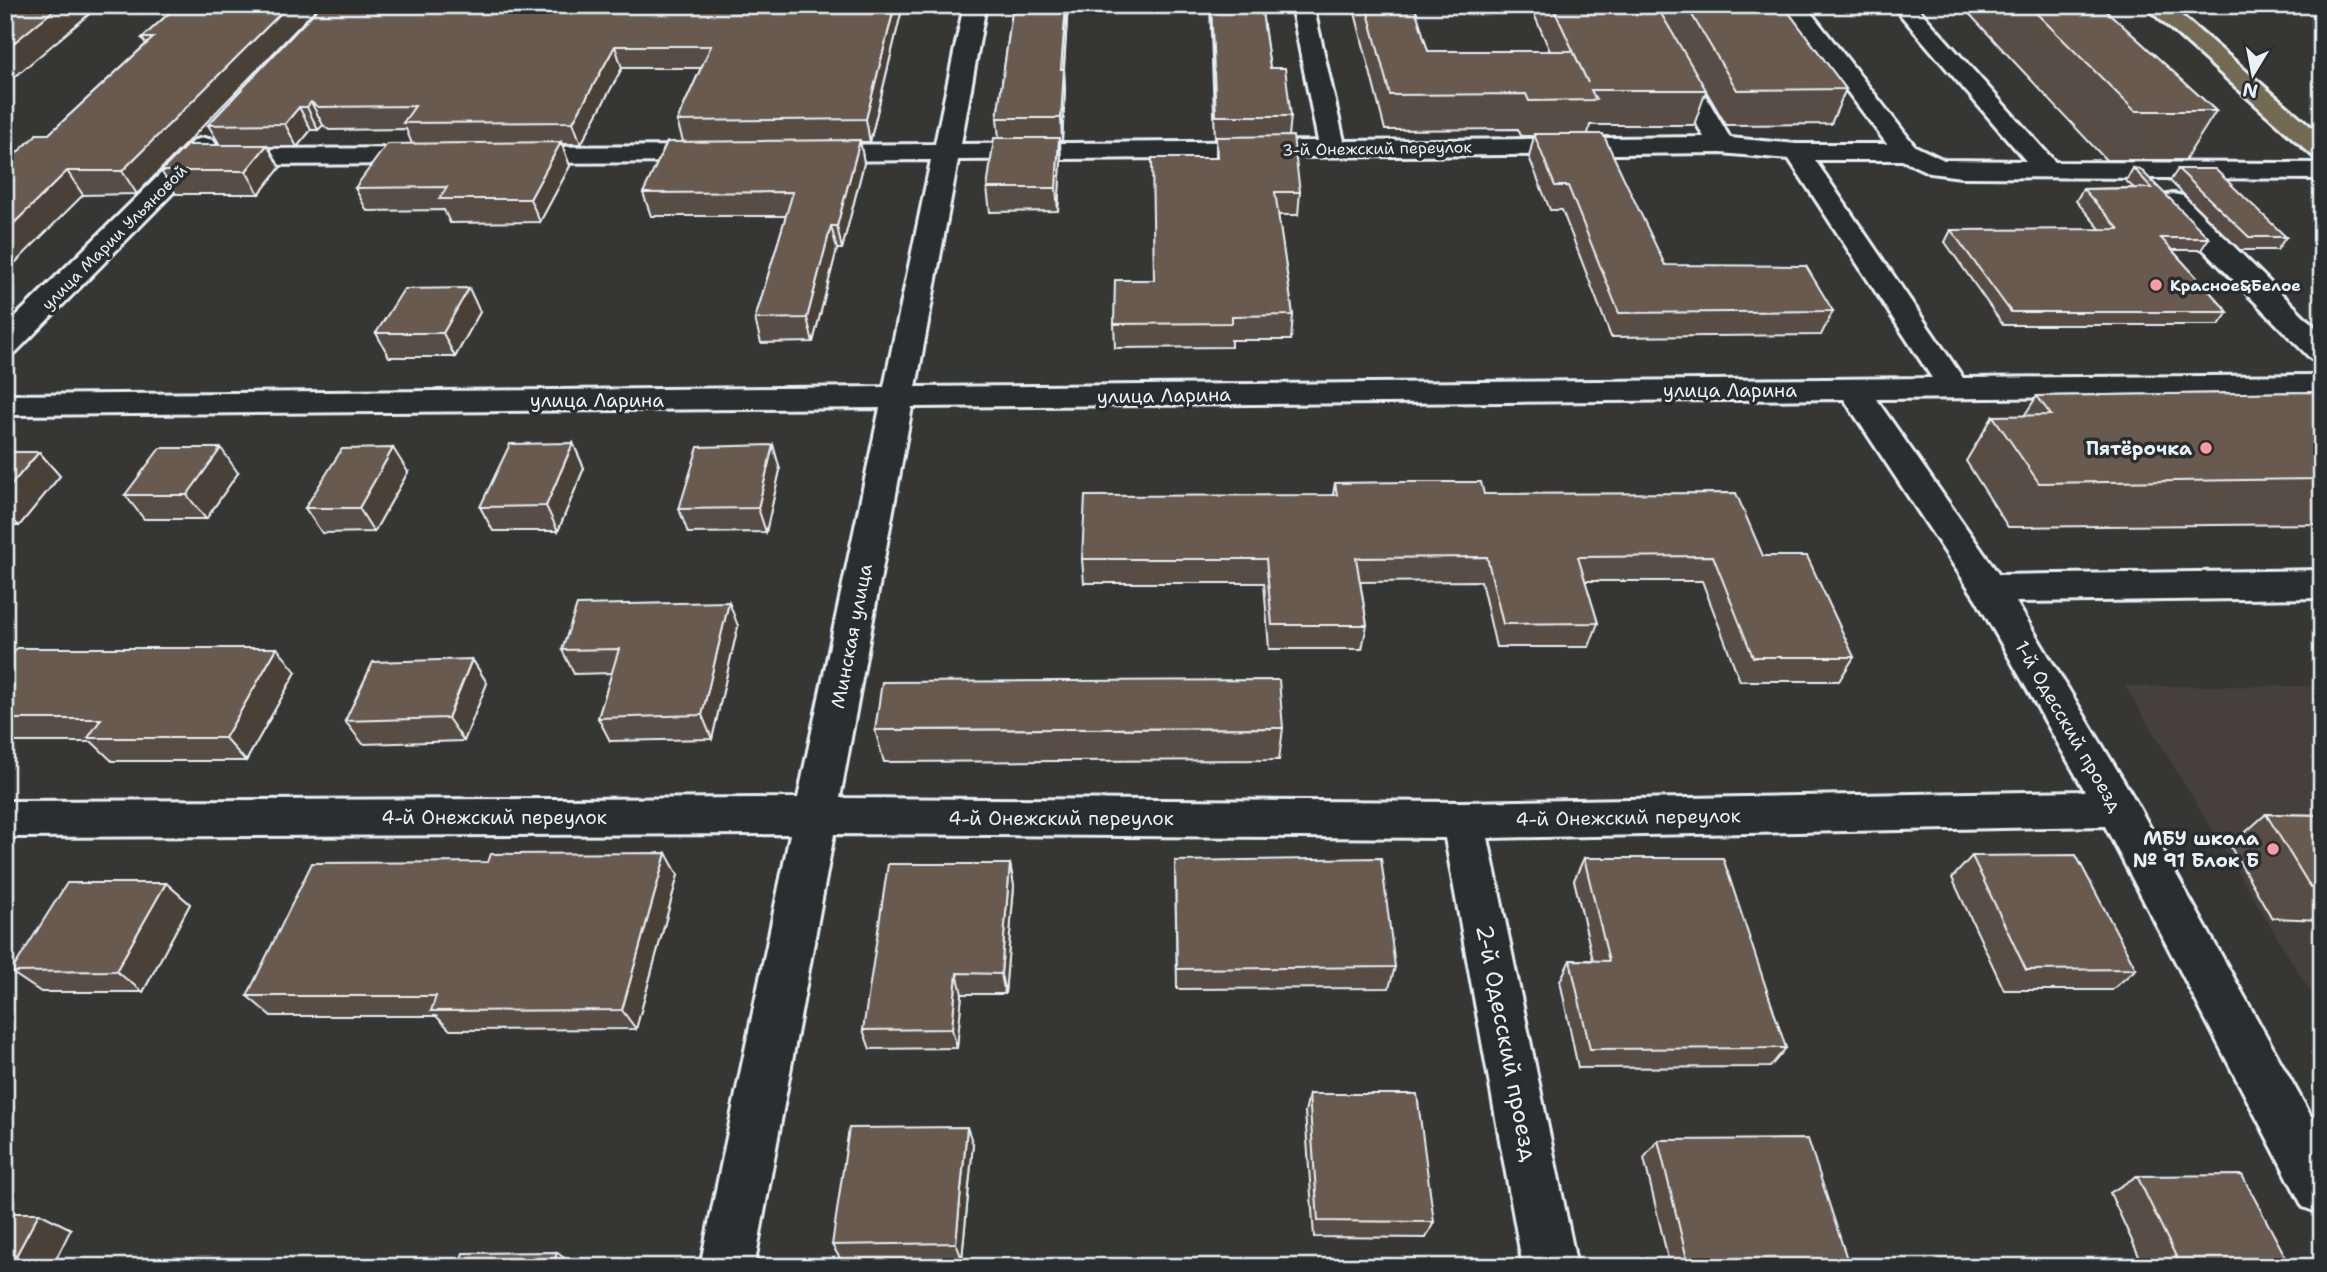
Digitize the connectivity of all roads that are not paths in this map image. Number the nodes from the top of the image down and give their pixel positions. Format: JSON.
{"nodes":[{"id":1,"x":975,"y":5,"type":"edge"},
{"id":2,"x":1302,"y":5,"type":"edge"},
{"id":3,"x":1642,"y":5,"type":"edge"},
{"id":4,"x":1793,"y":5,"type":"edge"},
{"id":5,"x":1903,"y":5,"type":"edge"},
{"id":6,"x":2155,"y":5,"type":"edge"},
{"id":7,"x":222,"y":127,"type":"edge"},
{"id":8,"x":1721,"y":145,"type":"junction"},
{"id":9,"x":1333,"y":149,"type":"junction"},
{"id":10,"x":2322,"y":149,"type":"edge"},
{"id":11,"x":946,"y":152,"type":"junction"},
{"id":12,"x":1797,"y":152,"type":"junction"},
{"id":13,"x":1906,"y":152,"type":"junction"},
{"id":14,"x":737,"y":153,"type":"edge"},
{"id":15,"x":793,"y":153,"type":"edge"},
{"id":16,"x":486,"y":155,"type":"edge"},
{"id":17,"x":458,"y":156,"type":"edge"},
{"id":18,"x":193,"y":158,"type":"junction"},
{"id":19,"x":2048,"y":170,"type":"junction"},
{"id":20,"x":2141,"y":170,"type":"junction"},
{"id":21,"x":2322,"y":171,"type":"edge"},
{"id":22,"x":5,"y":345,"type":"edge"},
{"id":23,"x":2322,"y":352,"type":"edge"},
{"id":24,"x":2322,"y":385,"type":"edge"},
{"id":25,"x":1954,"y":388,"type":"junction"},
{"id":26,"x":1853,"y":389,"type":"junction"},
{"id":27,"x":898,"y":398,"type":"junction"},
{"id":28,"x":5,"y":405,"type":"edge"},
{"id":29,"x":2322,"y":584,"type":"edge"},
{"id":30,"x":1989,"y":589,"type":"junction"},
{"id":31,"x":2117,"y":807,"type":"junction"},
{"id":32,"x":815,"y":816,"type":"junction"},
{"id":33,"x":5,"y":819,"type":"edge"},
{"id":34,"x":1463,"y":820,"type":"junction"},
{"id":35,"x":2322,"y":1188,"type":"edge"},
{"id":36,"x":727,"y":1267,"type":"edge"},
{"id":37,"x":1550,"y":1267,"type":"edge"}],
"edges":[{"from":1,"to":11,"type":"street","name":"Минская улица"},
{"from":2,"to":9,"type":"street"},
{"from":3,"to":8,"type":"street"},
{"from":4,"to":13,"type":"street"},
{"from":5,"to":19,"type":"street"},
{"from":6,"to":10,"type":"main road"},
{"from":7,"to":18,"type":"street","name":"улица Марии Ульяновой"},
{"from":8,"to":9,"type":"street","name":"3-й Онежский переулок"},
{"from":8,"to":12,"type":"street","name":"3-й Онежский переулок"},
{"from":9,"to":11,"type":"street","name":"3-й Онежский переулок"},
{"from":11,"to":15,"type":"street","name":"3-й Онежский переулок"},
{"from":11,"to":27,"type":"street","name":"Минская улица"},
{"from":12,"to":13,"type":"street","name":"3-й Онежский переулок"},
{"from":12,"to":25,"type":"street"},
{"from":13,"to":19,"type":"street"},
{"from":14,"to":16,"type":"street"},
{"from":17,"to":18,"type":"street"},
{"from":18,"to":22,"type":"street","name":"улица Марии Ульяновой"},
{"from":19,"to":20,"type":"street"},
{"from":20,"to":21,"type":"street"},
{"from":20,"to":23,"type":"street"},
{"from":24,"to":25,"type":"street","name":"улица Ларина"},
{"from":25,"to":26,"type":"street","name":"улица Ларина"},
{"from":26,"to":27,"type":"street","name":"улица Ларина"},
{"from":26,"to":30,"type":"street","name":"1-й Одесский проезд"},
{"from":27,"to":28,"type":"street","name":"улица Ларина"},
{"from":27,"to":32,"type":"street","name":"Минская улица"},
{"from":29,"to":30,"type":"street"},
{"from":30,"to":31,"type":"street","name":"1-й Одесский проезд"},
{"from":31,"to":34,"type":"street","name":"4-й Онежский переулок"},
{"from":31,"to":35,"type":"street","name":"1-й Одесский проезд"},
{"from":32,"to":33,"type":"street","name":"4-й Онежский переулок"},
{"from":32,"to":34,"type":"street","name":"4-й Онежский переулок"},
{"from":32,"to":36,"type":"street","name":"Минская улица"},
{"from":34,"to":37,"type":"street","name":"2-й Одесский проезд"}]}
